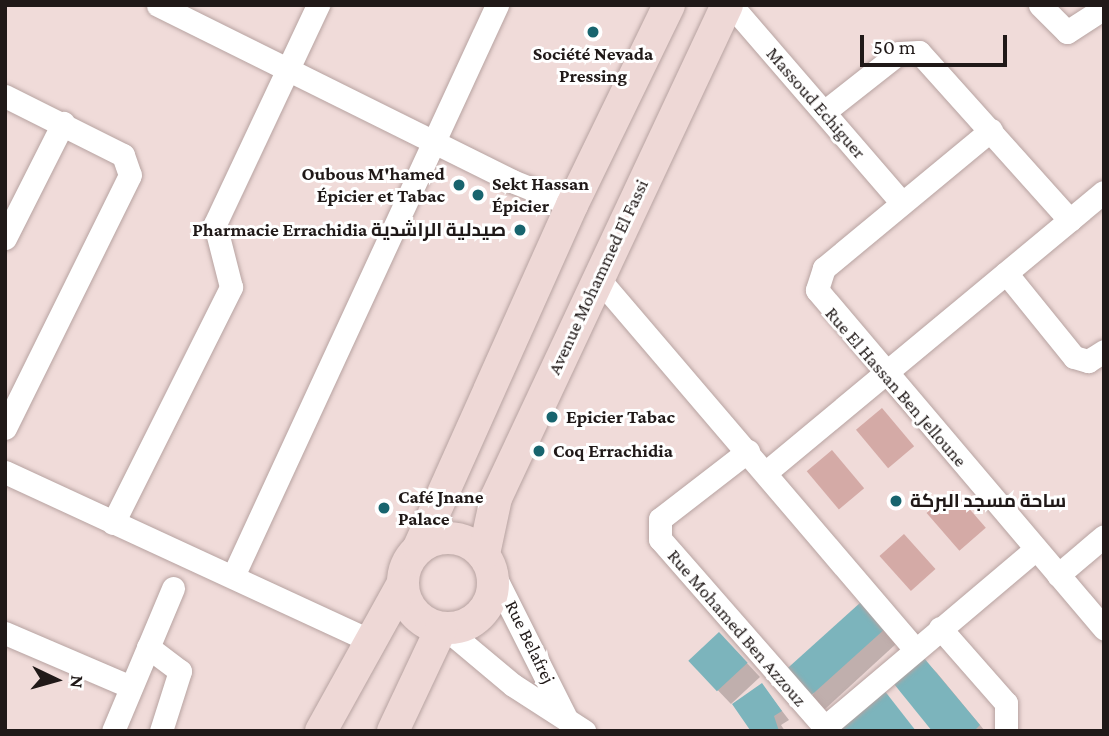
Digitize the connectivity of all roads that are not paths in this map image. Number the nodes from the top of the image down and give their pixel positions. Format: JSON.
{"nodes":[{"id":1,"x":158,"y":5,"type":"edge"},
{"id":2,"x":318,"y":5,"type":"edge"},
{"id":3,"x":498,"y":5,"type":"edge"},
{"id":4,"x":669,"y":5,"type":"edge"},
{"id":5,"x":729,"y":5,"type":"edge"},
{"id":6,"x":1040,"y":5,"type":"edge"},
{"id":7,"x":1104,"y":8,"type":"edge"},
{"id":8,"x":286,"y":70,"type":"junction"},
{"id":9,"x":5,"y":96,"type":"edge"},
{"id":10,"x":824,"y":112,"type":"junction"},
{"id":11,"x":63,"y":123,"type":"junction"},
{"id":12,"x":991,"y":130,"type":"junction"},
{"id":13,"x":432,"y":143,"type":"junction"},
{"id":14,"x":1104,"y":192,"type":"edge"},
{"id":15,"x":900,"y":201,"type":"junction"},
{"id":16,"x":572,"y":205,"type":"junction"},
{"id":17,"x":1070,"y":220,"type":"junction"},
{"id":18,"x":5,"y":238,"type":"edge"},
{"id":19,"x":1006,"y":273,"type":"junction"},
{"id":20,"x":597,"y":277,"type":"junction"},
{"id":21,"x":1104,"y":351,"type":"edge"},
{"id":22,"x":886,"y":372,"type":"junction"},
{"id":23,"x":5,"y":428,"type":"edge"},
{"id":24,"x":748,"y":451,"type":"junction"},
{"id":25,"x":5,"y":472,"type":"edge"},
{"id":26,"x":765,"y":473,"type":"junction"},
{"id":27,"x":113,"y":523,"type":"junction"},
{"id":28,"x":1104,"y":536,"type":"edge"},
{"id":29,"x":419,"y":547,"type":"junction"},
{"id":30,"x":1036,"y":549,"type":"junction"},
{"id":31,"x":487,"y":562,"type":"junction"},
{"id":32,"x":234,"y":574,"type":"junction"},
{"id":33,"x":1058,"y":575,"type":"junction"},
{"id":34,"x":402,"y":585,"type":"junction"},
{"id":35,"x":173,"y":588,"type":"dead end"},
{"id":36,"x":940,"y":628,"type":"junction"},
{"id":37,"x":444,"y":629,"type":"junction"},
{"id":38,"x":1104,"y":629,"type":"edge"},
{"id":39,"x":5,"y":633,"type":"edge"},
{"id":40,"x":368,"y":640,"type":"junction"},
{"id":41,"x":148,"y":647,"type":"junction"},
{"id":42,"x":915,"y":649,"type":"junction"},
{"id":43,"x":131,"y":687,"type":"junction"},
{"id":44,"x":565,"y":716,"type":"junction"},
{"id":45,"x":827,"y":729,"type":"edge"},
{"id":46,"x":113,"y":731,"type":"edge"},
{"id":47,"x":161,"y":731,"type":"edge"},
{"id":48,"x":321,"y":731,"type":"edge"},
{"id":49,"x":393,"y":731,"type":"edge"},
{"id":50,"x":584,"y":731,"type":"edge"},
{"id":51,"x":1006,"y":731,"type":"edge"}],
"edges":[{"from":1,"to":8,"type":"street"},
{"from":2,"to":8,"type":"street"},
{"from":3,"to":13,"type":"street"},
{"from":4,"to":16,"type":"main road"},
{"from":5,"to":10,"type":"street","name":"Massoud Echiguer"},
{"from":5,"to":20,"type":"main road","name":"Avenue Mohammed El Fassi"},
{"from":6,"to":7,"type":"street"},
{"from":8,"to":13,"type":"street"},
{"from":8,"to":27,"type":"street"},
{"from":9,"to":11,"type":"street"},
{"from":10,"to":12,"type":"street"},
{"from":10,"to":15,"type":"street","name":"Massoud Echiguer"},
{"from":11,"to":18,"type":"street"},
{"from":11,"to":23,"type":"street"},
{"from":12,"to":15,"type":"street"},
{"from":12,"to":17,"type":"street"},
{"from":13,"to":16,"type":"street"},
{"from":13,"to":32,"type":"street"},
{"from":14,"to":17,"type":"street"},
{"from":15,"to":22,"type":"street","name":"Rue El Hassan Ben Jelloune"},
{"from":16,"to":29,"type":"main road"},
{"from":17,"to":19,"type":"street"},
{"from":19,"to":21,"type":"street"},
{"from":19,"to":22,"type":"street"},
{"from":20,"to":24,"type":"street"},
{"from":20,"to":31,"type":"main road","name":"Avenue Mohammed El Fassi"},
{"from":22,"to":26,"type":"street"},
{"from":22,"to":30,"type":"street","name":"Rue El Hassan Ben Jelloune"},
{"from":24,"to":26,"type":"street"},
{"from":24,"to":45,"type":"street","name":"Rue Mohamed Ben Azzouz"},
{"from":25,"to":27,"type":"street"},
{"from":26,"to":42,"type":"street"},
{"from":27,"to":32,"type":"street"},
{"from":28,"to":33,"type":"street"},
{"from":29,"to":31,"type":"main road"},
{"from":29,"to":34,"type":"main road"},
{"from":30,"to":33,"type":"street","name":"Rue El Hassan Ben Jelloune"},
{"from":30,"to":36,"type":"street"},
{"from":31,"to":37,"type":"main road","name":"Avenue Mohammed El Fassi"},
{"from":31,"to":44,"type":"street","name":"Rue Belafrej"},
{"from":32,"to":40,"type":"street"},
{"from":33,"to":38,"type":"street","name":"Rue El Hassan Ben Jelloune"},
{"from":34,"to":37,"type":"main road"},
{"from":34,"to":40,"type":"main road"},
{"from":35,"to":41,"type":"street"},
{"from":36,"to":42,"type":"street"},
{"from":36,"to":51,"type":"street"},
{"from":37,"to":44,"type":"street","name":"Rue Belafrej"},
{"from":37,"to":49,"type":"main road"},
{"from":39,"to":43,"type":"street"},
{"from":40,"to":48,"type":"main road"},
{"from":41,"to":43,"type":"street"},
{"from":41,"to":47,"type":"street"},
{"from":42,"to":45,"type":"street"},
{"from":43,"to":46,"type":"street"},
{"from":44,"to":50,"type":"street","name":"Rue Belafrej"}]}
